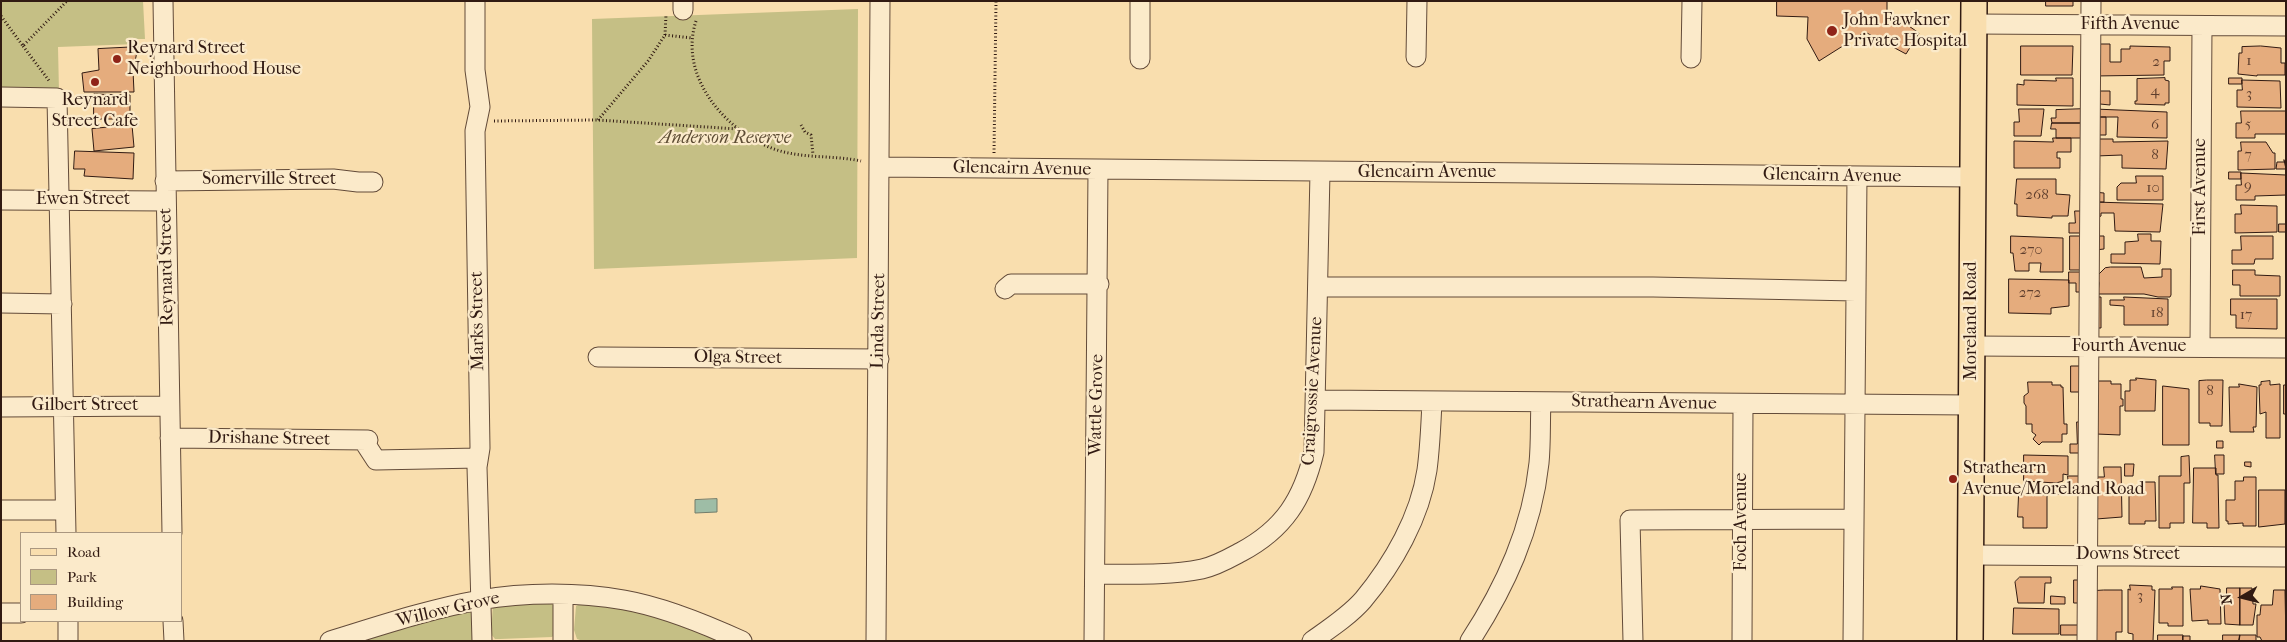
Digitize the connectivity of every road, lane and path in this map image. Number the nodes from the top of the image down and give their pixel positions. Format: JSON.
{"nodes":[{"id":1,"x":67,"y":1,"type":"edge"},
{"id":2,"x":163,"y":1,"type":"edge"},
{"id":3,"x":475,"y":1,"type":"edge"},
{"id":4,"x":880,"y":1,"type":"edge"},
{"id":5,"x":996,"y":1,"type":"edge"},
{"id":6,"x":1140,"y":1,"type":"edge"},
{"id":7,"x":1417,"y":1,"type":"edge"},
{"id":8,"x":1692,"y":1,"type":"edge"},
{"id":9,"x":2091,"y":1,"type":"edge"},
{"id":10,"x":682,"y":9,"type":"edge"},
{"id":11,"x":1974,"y":13,"type":"edge"},
{"id":12,"x":1,"y":16,"type":"edge"},
{"id":13,"x":2090,"y":25,"type":"junction"},
{"id":14,"x":2202,"y":26,"type":"junction"},
{"id":15,"x":2286,"y":26,"type":"edge"},
{"id":16,"x":665,"y":34,"type":"junction"},
{"id":17,"x":692,"y":38,"type":"junction"},
{"id":18,"x":23,"y":46,"type":"junction"},
{"id":19,"x":1416,"y":57,"type":"dead end"},
{"id":20,"x":1691,"y":58,"type":"dead end"},
{"id":21,"x":1140,"y":59,"type":"dead end"},
{"id":22,"x":1,"y":97,"type":"edge"},
{"id":23,"x":57,"y":98,"type":"junction"},
{"id":24,"x":476,"y":120,"type":"junction"},
{"id":25,"x":597,"y":120,"type":"junction"},
{"id":26,"x":800,"y":125,"type":"dead end"},
{"id":27,"x":739,"y":129,"type":"junction"},
{"id":28,"x":814,"y":155,"type":"junction"},
{"id":29,"x":862,"y":161,"type":"dead end"},
{"id":30,"x":880,"y":167,"type":"junction"},
{"id":31,"x":994,"y":169,"type":"junction"},
{"id":32,"x":1098,"y":170,"type":"junction"},
{"id":33,"x":1320,"y":172,"type":"junction"},
{"id":34,"x":1857,"y":176,"type":"junction"},
{"id":35,"x":1973,"y":177,"type":"junction"},
{"id":36,"x":165,"y":180,"type":"junction"},
{"id":37,"x":373,"y":182,"type":"dead end"},
{"id":38,"x":1,"y":200,"type":"edge"},
{"id":39,"x":60,"y":200,"type":"junction"},
{"id":40,"x":166,"y":201,"type":"junction"},
{"id":41,"x":1099,"y":284,"type":"junction"},
{"id":42,"x":1318,"y":287,"type":"junction"},
{"id":43,"x":1005,"y":289,"type":"dead end"},
{"id":44,"x":1856,"y":291,"type":"junction"},
{"id":45,"x":1,"y":303,"type":"edge"},
{"id":46,"x":62,"y":304,"type":"junction"},
{"id":47,"x":1972,"y":346,"type":"junction"},
{"id":48,"x":2089,"y":347,"type":"junction"},
{"id":49,"x":2200,"y":347,"type":"junction"},
{"id":50,"x":2286,"y":348,"type":"edge"},
{"id":51,"x":598,"y":357,"type":"dead end"},
{"id":52,"x":878,"y":359,"type":"junction"},
{"id":53,"x":1316,"y":400,"type":"junction"},
{"id":54,"x":1432,"y":401,"type":"junction"},
{"id":55,"x":1541,"y":402,"type":"junction"},
{"id":56,"x":1743,"y":404,"type":"junction"},
{"id":57,"x":1854,"y":405,"type":"junction"},
{"id":58,"x":1971,"y":405,"type":"junction"},
{"id":59,"x":170,"y":406,"type":"junction"},
{"id":60,"x":1,"y":407,"type":"edge"},
{"id":61,"x":63,"y":407,"type":"junction"},
{"id":62,"x":170,"y":438,"type":"junction"},
{"id":63,"x":478,"y":458,"type":"junction"},
{"id":64,"x":1,"y":510,"type":"edge"},
{"id":65,"x":65,"y":510,"type":"junction"},
{"id":66,"x":1742,"y":519,"type":"junction"},
{"id":67,"x":1854,"y":519,"type":"junction"},
{"id":68,"x":66,"y":532,"type":"edge"},
{"id":69,"x":172,"y":532,"type":"edge"},
{"id":70,"x":1970,"y":555,"type":"junction"},
{"id":71,"x":2087,"y":555,"type":"junction"},
{"id":72,"x":2286,"y":556,"type":"edge"},
{"id":73,"x":1095,"y":574,"type":"junction"},
{"id":74,"x":563,"y":595,"type":"junction"},
{"id":75,"x":480,"y":600,"type":"junction"},
{"id":76,"x":1,"y":613,"type":"edge"},
{"id":77,"x":20,"y":614,"type":"edge"},
{"id":78,"x":68,"y":622,"type":"edge"},
{"id":79,"x":173,"y":622,"type":"edge"},
{"id":80,"x":68,"y":641,"type":"edge"},
{"id":81,"x":174,"y":641,"type":"edge"},
{"id":82,"x":330,"y":641,"type":"edge"},
{"id":83,"x":482,"y":641,"type":"edge"},
{"id":84,"x":564,"y":641,"type":"edge"},
{"id":85,"x":742,"y":641,"type":"edge"},
{"id":86,"x":876,"y":641,"type":"edge"},
{"id":87,"x":1094,"y":641,"type":"edge"},
{"id":88,"x":1312,"y":641,"type":"edge"},
{"id":89,"x":1470,"y":641,"type":"edge"},
{"id":90,"x":1633,"y":641,"type":"edge"},
{"id":91,"x":1742,"y":641,"type":"edge"},
{"id":92,"x":1853,"y":641,"type":"edge"},
{"id":93,"x":1970,"y":641,"type":"edge"},
{"id":94,"x":2087,"y":641,"type":"edge"}],
"edges":[{"from":1,"to":18,"type":"path"},
{"from":2,"to":36,"type":"street","name":"Reynard Street"},
{"from":3,"to":24,"type":"street","name":"Marks Street"},
{"from":4,"to":30,"type":"street","name":"Linda Street"},
{"from":5,"to":31,"type":"path"},
{"from":6,"to":21,"type":"street"},
{"from":7,"to":19,"type":"street"},
{"from":8,"to":20,"type":"street"},
{"from":9,"to":13,"type":"street"},
{"from":10,"to":16,"type":"path"},
{"from":10,"to":17,"type":"path"},
{"from":11,"to":13,"type":"street","name":"Fifth Avenue"},
{"from":11,"to":35,"type":"main road","name":"Moreland Road"},
{"from":12,"to":18,"type":"path"},
{"from":13,"to":14,"type":"street","name":"Fifth Avenue"},
{"from":13,"to":48,"type":"street"},
{"from":14,"to":15,"type":"street","name":"Fifth Avenue"},
{"from":14,"to":49,"type":"street","name":"First Avenue"},
{"from":16,"to":17,"type":"path"},
{"from":16,"to":25,"type":"path"},
{"from":17,"to":27,"type":"path"},
{"from":18,"to":23,"type":"path"},
{"from":22,"to":23,"type":"street"},
{"from":23,"to":39,"type":"street"},
{"from":24,"to":25,"type":"path"},
{"from":24,"to":63,"type":"street","name":"Marks Street"},
{"from":25,"to":27,"type":"path"},
{"from":26,"to":28,"type":"path"},
{"from":27,"to":28,"type":"path"},
{"from":28,"to":29,"type":"path"},
{"from":30,"to":31,"type":"street","name":"Glencairn Avenue"},
{"from":30,"to":52,"type":"street","name":"Linda Street"},
{"from":31,"to":32,"type":"street","name":"Glencairn Avenue"},
{"from":32,"to":33,"type":"street","name":"Glencairn Avenue"},
{"from":32,"to":41,"type":"street","name":"Wattle Grove"},
{"from":33,"to":34,"type":"street","name":"Glencairn Avenue"},
{"from":33,"to":42,"type":"street","name":"Craigrossie Avenue"},
{"from":34,"to":35,"type":"street","name":"Glencairn Avenue"},
{"from":34,"to":44,"type":"street"},
{"from":35,"to":47,"type":"main road","name":"Moreland Road"},
{"from":36,"to":37,"type":"street","name":"Somerville Street"},
{"from":36,"to":40,"type":"street","name":"Reynard Street"},
{"from":38,"to":39,"type":"street","name":"Ewen Street"},
{"from":39,"to":40,"type":"street","name":"Ewen Street"},
{"from":39,"to":46,"type":"street"},
{"from":40,"to":59,"type":"street","name":"Reynard Street"},
{"from":41,"to":43,"type":"street"},
{"from":41,"to":73,"type":"street","name":"Wattle Grove"},
{"from":42,"to":44,"type":"street"},
{"from":42,"to":53,"type":"street","name":"Craigrossie Avenue"},
{"from":44,"to":57,"type":"street"},
{"from":45,"to":46,"type":"street"},
{"from":46,"to":61,"type":"street"},
{"from":47,"to":48,"type":"street","name":"Fourth Avenue"},
{"from":47,"to":58,"type":"main road","name":"Moreland Road"},
{"from":48,"to":49,"type":"street","name":"Fourth Avenue"},
{"from":48,"to":71,"type":"street"},
{"from":49,"to":50,"type":"street","name":"Fourth Avenue"},
{"from":51,"to":52,"type":"street","name":"Olga Street"},
{"from":52,"to":86,"type":"street","name":"Linda Street"},
{"from":53,"to":54,"type":"street","name":"Strathearn Avenue"},
{"from":53,"to":73,"type":"street","name":"Craigrossie Avenue"},
{"from":54,"to":55,"type":"street","name":"Strathearn Avenue"},
{"from":54,"to":88,"type":"street"},
{"from":55,"to":56,"type":"street","name":"Strathearn Avenue"},
{"from":55,"to":89,"type":"street"},
{"from":56,"to":57,"type":"street","name":"Strathearn Avenue"},
{"from":56,"to":66,"type":"street","name":"Foch Avenue"},
{"from":57,"to":58,"type":"street","name":"Strathearn Avenue"},
{"from":57,"to":67,"type":"street"},
{"from":58,"to":70,"type":"main road","name":"Moreland Road"},
{"from":59,"to":61,"type":"street","name":"Gilbert Street"},
{"from":59,"to":62,"type":"street","name":"Reynard Street"},
{"from":60,"to":61,"type":"street","name":"Gilbert Street"},
{"from":61,"to":65,"type":"street"},
{"from":62,"to":63,"type":"street","name":"Drishane Street"},
{"from":62,"to":69,"type":"street","name":"Reynard Street"},
{"from":63,"to":75,"type":"street","name":"Marks Street"},
{"from":64,"to":65,"type":"street"},
{"from":65,"to":68,"type":"street"},
{"from":66,"to":67,"type":"street"},
{"from":66,"to":90,"type":"street"},
{"from":66,"to":91,"type":"street","name":"Foch Avenue"},
{"from":67,"to":92,"type":"street"},
{"from":70,"to":71,"type":"street","name":"Downs Street"},
{"from":70,"to":93,"type":"main road","name":"Moreland Road"},
{"from":71,"to":72,"type":"street","name":"Downs Street"},
{"from":71,"to":94,"type":"street"},
{"from":73,"to":87,"type":"street","name":"Wattle Grove"},
{"from":74,"to":75,"type":"street","name":"Willow Grove"},
{"from":74,"to":84,"type":"street"},
{"from":74,"to":85,"type":"street","name":"Willow Grove"},
{"from":75,"to":82,"type":"street","name":"Willow Grove"},
{"from":75,"to":83,"type":"street","name":"Marks Street"},
{"from":76,"to":77,"type":"street"},
{"from":78,"to":80,"type":"street"},
{"from":79,"to":81,"type":"street"}]}
